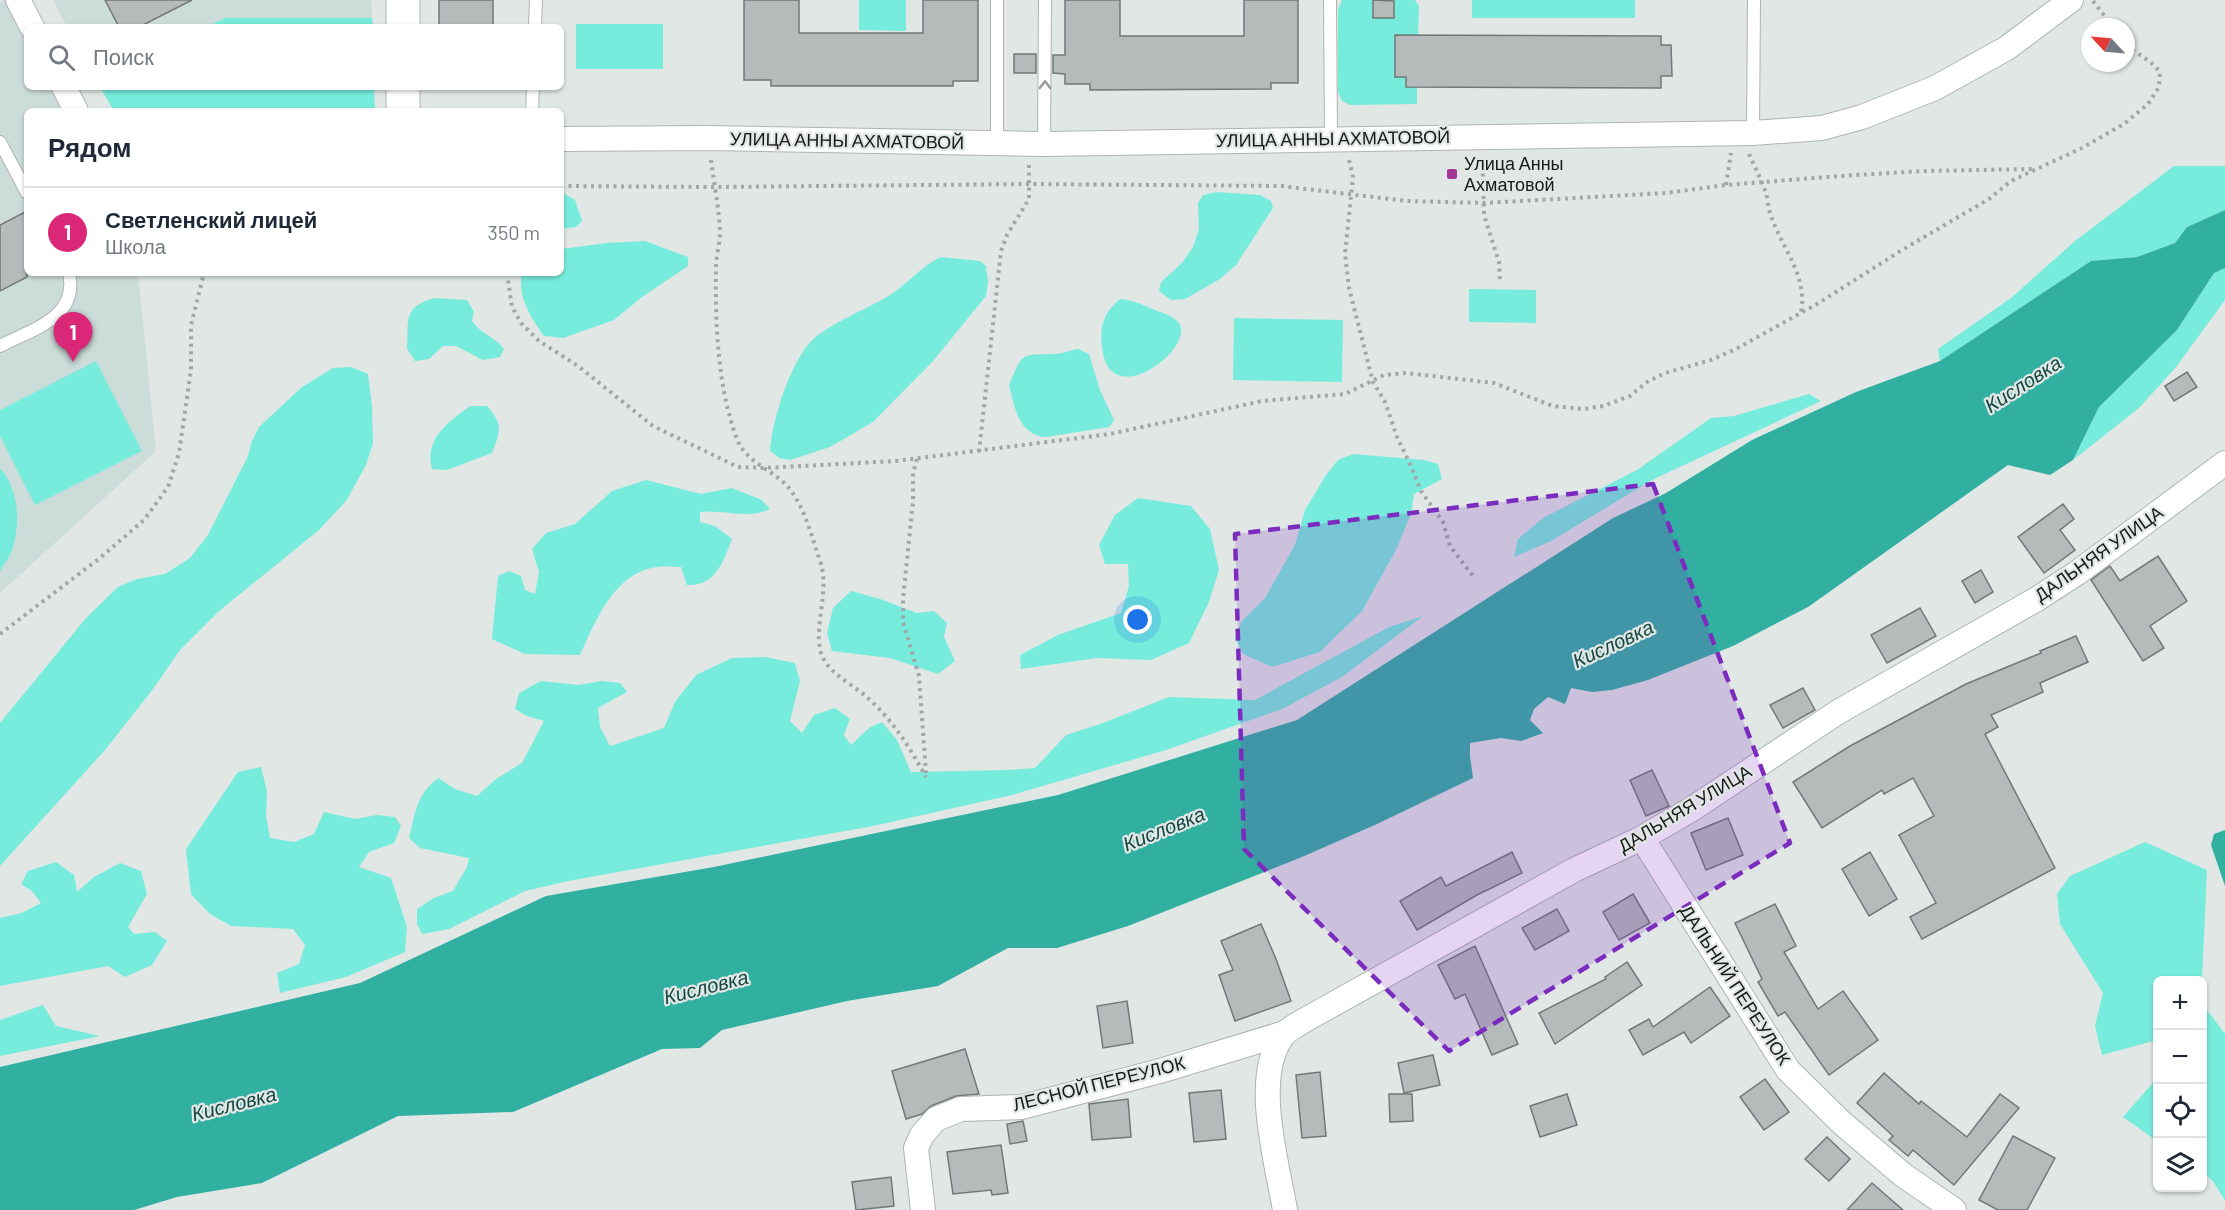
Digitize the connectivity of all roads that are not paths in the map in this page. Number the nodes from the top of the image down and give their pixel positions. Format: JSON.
{"nodes":[{"id":1,"x":18,"y":0,"type":"edge"},
{"id":2,"x":403,"y":0,"type":"edge"},
{"id":3,"x":536,"y":0,"type":"edge"},
{"id":4,"x":998,"y":0,"type":"edge"},
{"id":5,"x":1045,"y":0,"type":"edge"},
{"id":6,"x":1330,"y":0,"type":"edge"},
{"id":7,"x":1754,"y":0,"type":"edge"},
{"id":8,"x":2071,"y":0,"type":"edge"},
{"id":9,"x":30,"y":24,"type":"edge"},
{"id":10,"x":403,"y":24,"type":"edge"},
{"id":11,"x":535,"y":24,"type":"edge"},
{"id":12,"x":65,"y":90,"type":"edge"},
{"id":13,"x":403,"y":90,"type":"edge"},
{"id":14,"x":533,"y":90,"type":"edge"},
{"id":15,"x":74,"y":108,"type":"edge"},
{"id":16,"x":403,"y":108,"type":"edge"},
{"id":17,"x":532,"y":108,"type":"edge"},
{"id":18,"x":1742,"y":133,"type":"junction"},
{"id":19,"x":1340,"y":138,"type":"junction"},
{"id":20,"x":564,"y":139,"type":"edge"},
{"id":21,"x":0,"y":142,"type":"edge"},
{"id":22,"x":997,"y":144,"type":"junction"},
{"id":23,"x":1037,"y":144,"type":"junction"},
{"id":24,"x":24,"y":187,"type":"edge"},
{"id":25,"x":70,"y":276,"type":"edge"},
{"id":26,"x":0,"y":346,"type":"edge"},
{"id":27,"x":2225,"y":463,"type":"edge"},
{"id":28,"x":1642,"y":838,"type":"junction"},
{"id":29,"x":1285,"y":1033,"type":"junction"},
{"id":30,"x":923,"y":1210,"type":"edge"},
{"id":31,"x":1285,"y":1210,"type":"edge"},
{"id":32,"x":1954,"y":1210,"type":"edge"}],
"edges":[{"from":1,"to":9,"type":"street"},
{"from":2,"to":10,"type":"street"},
{"from":3,"to":11,"type":"lane"},
{"from":4,"to":22,"type":"lane"},
{"from":23,"to":5,"type":"lane","one_way":true},
{"from":6,"to":19,"type":"lane"},
{"from":7,"to":18,"type":"lane"},
{"from":8,"to":18,"type":"street","name":"УЛИЦА АННЫ АХМАТОВОЙ"},
{"from":12,"to":15,"type":"street"},
{"from":13,"to":16,"type":"street"},
{"from":14,"to":17,"type":"lane"},
{"from":18,"to":19,"type":"street","name":"УЛИЦА АННЫ АХМАТОВОЙ"},
{"from":19,"to":23,"type":"street","name":"УЛИЦА АННЫ АХМАТОВОЙ"},
{"from":20,"to":22,"type":"street","name":"УЛИЦА АННЫ АХМАТОВОЙ"},
{"from":21,"to":24,"type":"lane"},
{"from":22,"to":23,"type":"street","name":"УЛИЦА АННЫ АХМАТОВОЙ"},
{"from":25,"to":26,"type":"lane"},
{"from":27,"to":28,"type":"street","name":"ДАЛЬНЯЯ УЛИЦА"},
{"from":28,"to":29,"type":"street","name":"ДАЛЬНЯЯ УЛИЦА"},
{"from":28,"to":32,"type":"street","name":"ДАЛЬНИЙ ПЕРЕУЛОК"},
{"from":29,"to":30,"type":"street","name":"ЛЕСНОЙ ПЕРЕУЛОК"},
{"from":29,"to":31,"type":"street"}]}
